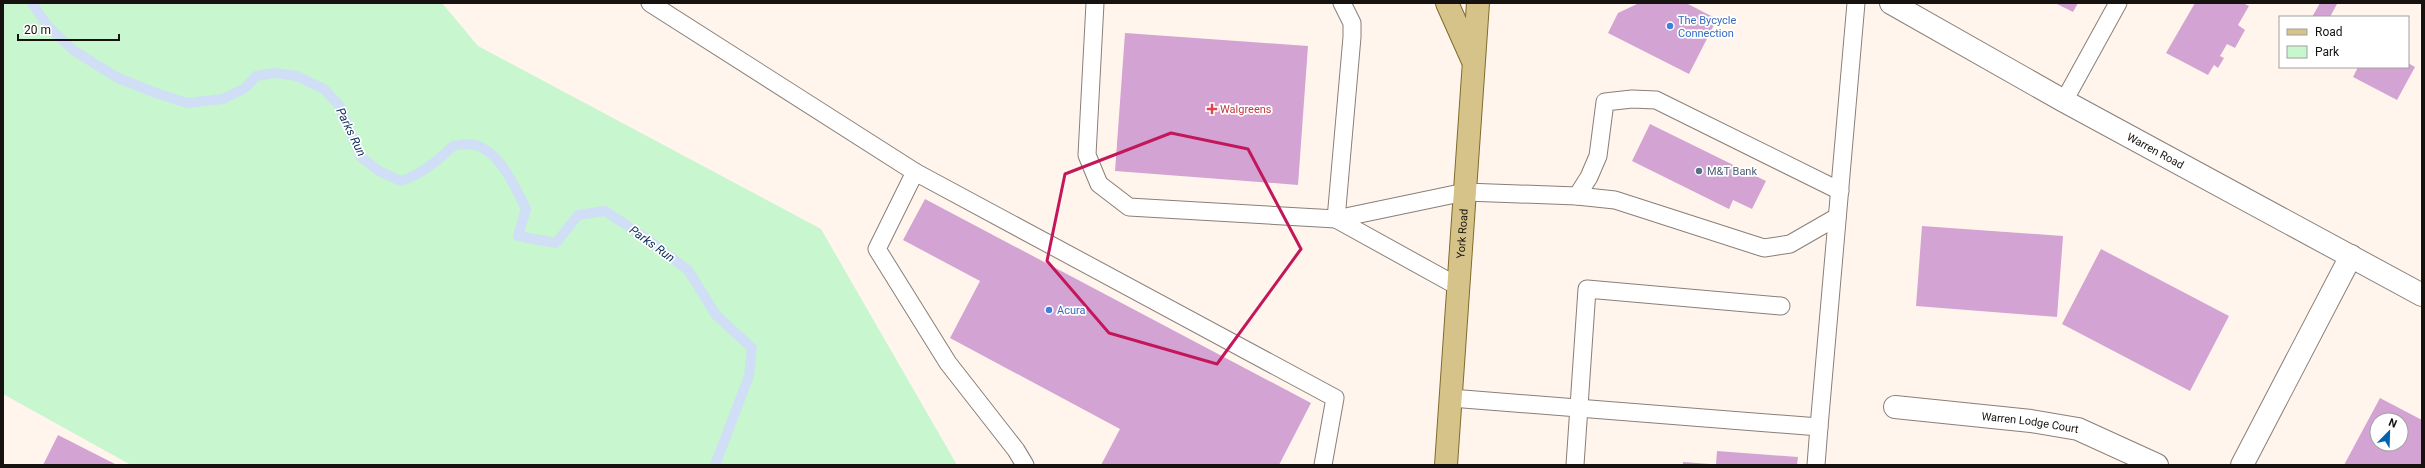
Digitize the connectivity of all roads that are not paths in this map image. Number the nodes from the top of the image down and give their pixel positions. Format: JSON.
{"nodes":[{"id":1,"x":650,"y":3,"type":"edge"},
{"id":2,"x":1095,"y":3,"type":"edge"},
{"id":3,"x":1342,"y":3,"type":"edge"},
{"id":4,"x":1447,"y":3,"type":"edge"},
{"id":5,"x":1478,"y":3,"type":"edge"},
{"id":6,"x":1856,"y":3,"type":"edge"},
{"id":7,"x":1891,"y":3,"type":"edge"},
{"id":8,"x":2118,"y":3,"type":"edge"},
{"id":9,"x":1474,"y":62,"type":"junction"},
{"id":10,"x":2064,"y":101,"type":"junction"},
{"id":11,"x":915,"y":172,"type":"junction"},
{"id":12,"x":1840,"y":191,"type":"junction"},
{"id":13,"x":1465,"y":192,"type":"junction"},
{"id":14,"x":1577,"y":196,"type":"junction"},
{"id":15,"x":1837,"y":217,"type":"junction"},
{"id":16,"x":1336,"y":219,"type":"junction"},
{"id":17,"x":2351,"y":256,"type":"junction"},
{"id":18,"x":1459,"y":287,"type":"junction"},
{"id":19,"x":2422,"y":295,"type":"edge"},
{"id":20,"x":1781,"y":306,"type":"dead end"},
{"id":21,"x":1451,"y":398,"type":"junction"},
{"id":22,"x":1578,"y":408,"type":"junction"},
{"id":23,"x":1895,"y":408,"type":"dead end"},
{"id":24,"x":1818,"y":427,"type":"junction"},
{"id":25,"x":1025,"y":465,"type":"edge"},
{"id":26,"x":1323,"y":465,"type":"edge"},
{"id":27,"x":1446,"y":465,"type":"edge"},
{"id":28,"x":1574,"y":465,"type":"edge"},
{"id":29,"x":1816,"y":465,"type":"edge"},
{"id":30,"x":2157,"y":465,"type":"edge"},
{"id":31,"x":2242,"y":465,"type":"edge"}],
"edges":[{"from":1,"to":11,"type":"lane"},
{"from":2,"to":16,"type":"lane"},
{"from":3,"to":16,"type":"lane"},
{"from":4,"to":9,"type":"main road"},
{"from":5,"to":9,"type":"main road","name":"York Road"},
{"from":6,"to":12,"type":"lane"},
{"from":7,"to":10,"type":"street","name":"Warren Road"},
{"from":8,"to":10,"type":"lane"},
{"from":9,"to":13,"type":"main road","name":"York Road"},
{"from":10,"to":17,"type":"street","name":"Warren Road"},
{"from":11,"to":25,"type":"lane"},
{"from":11,"to":26,"type":"lane"},
{"from":12,"to":14,"type":"lane"},
{"from":12,"to":15,"type":"lane"},
{"from":13,"to":14,"type":"lane"},
{"from":13,"to":16,"type":"lane"},
{"from":13,"to":18,"type":"main road","name":"York Road"},
{"from":14,"to":15,"type":"lane"},
{"from":15,"to":24,"type":"lane"},
{"from":16,"to":18,"type":"lane"},
{"from":17,"to":19,"type":"street","name":"Warren Road"},
{"from":17,"to":31,"type":"street"},
{"from":18,"to":21,"type":"main road","name":"York Road"},
{"from":20,"to":22,"type":"lane"},
{"from":21,"to":22,"type":"lane"},
{"from":21,"to":27,"type":"main road","name":"York Road"},
{"from":22,"to":24,"type":"lane"},
{"from":22,"to":28,"type":"lane"},
{"from":23,"to":30,"type":"street","name":"Warren Lodge Court"},
{"from":24,"to":29,"type":"lane"}]}
